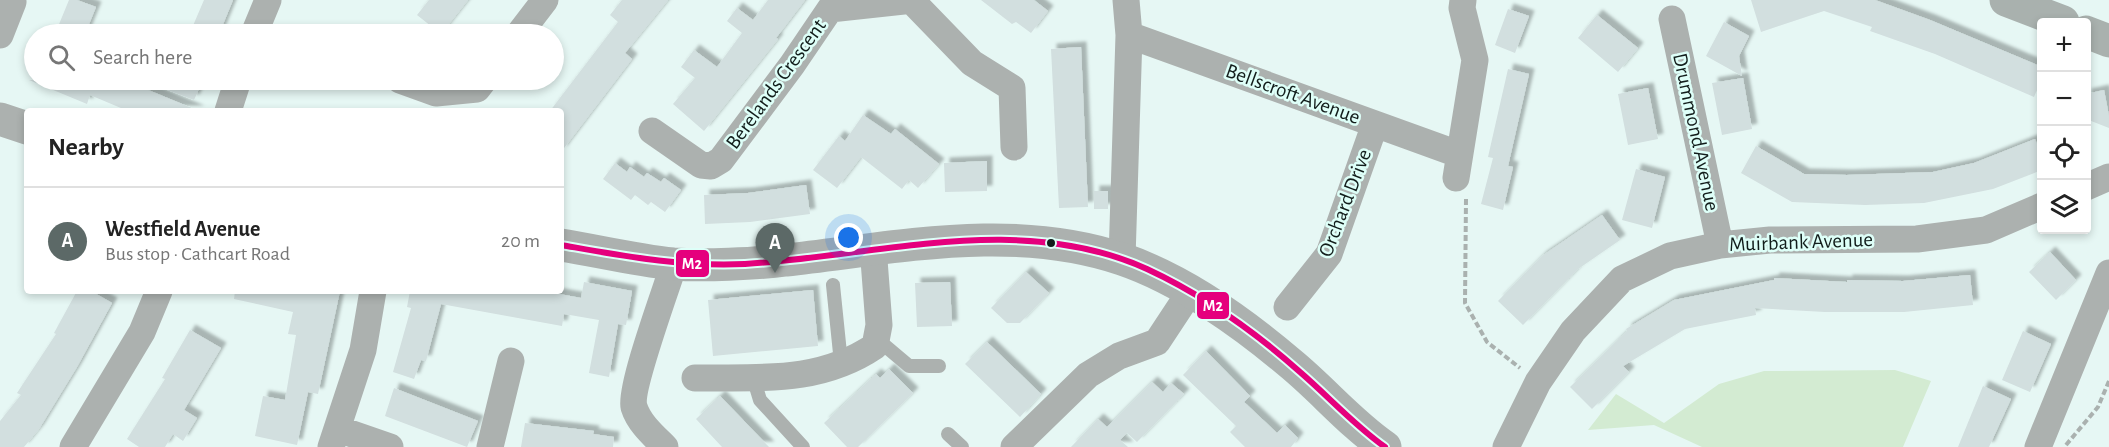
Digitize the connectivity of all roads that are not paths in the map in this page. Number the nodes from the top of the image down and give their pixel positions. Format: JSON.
{"nodes":[{"id":1,"x":268,"y":0,"type":"edge"},
{"id":2,"x":545,"y":0,"type":"edge"},
{"id":3,"x":913,"y":0,"type":"edge"},
{"id":4,"x":1126,"y":0,"type":"edge"},
{"id":5,"x":1463,"y":0,"type":"edge"},
{"id":6,"x":2006,"y":0,"type":"edge"},
{"id":7,"x":13,"y":2,"type":"dead end"},
{"id":8,"x":2052,"y":18,"type":"edge"},
{"id":9,"x":1672,"y":19,"type":"dead end"},
{"id":10,"x":264,"y":24,"type":"edge"},
{"id":11,"x":527,"y":24,"type":"edge"},
{"id":12,"x":2091,"y":34,"type":"edge"},
{"id":13,"x":0,"y":35,"type":"edge"},
{"id":14,"x":1129,"y":35,"type":"junction"},
{"id":15,"x":2109,"y":41,"type":"edge"},
{"id":16,"x":235,"y":90,"type":"edge"},
{"id":17,"x":428,"y":90,"type":"edge"},
{"id":18,"x":467,"y":90,"type":"edge"},
{"id":19,"x":229,"y":108,"type":"edge"},
{"id":20,"x":0,"y":119,"type":"edge"},
{"id":21,"x":1375,"y":124,"type":"junction"},
{"id":22,"x":24,"y":127,"type":"edge"},
{"id":23,"x":652,"y":131,"type":"dead end"},
{"id":24,"x":1014,"y":147,"type":"dead end"},
{"id":25,"x":2109,"y":177,"type":"edge"},
{"id":26,"x":2091,"y":185,"type":"edge"},
{"id":27,"x":2037,"y":208,"type":"edge"},
{"id":28,"x":1720,"y":245,"type":"junction"},
{"id":29,"x":564,"y":246,"type":"edge"},
{"id":30,"x":873,"y":247,"type":"junction"},
{"id":31,"x":1122,"y":259,"type":"junction"},
{"id":32,"x":674,"y":264,"type":"junction"},
{"id":33,"x":2109,"y":273,"type":"edge"},
{"id":34,"x":833,"y":285,"type":"dead end"},
{"id":35,"x":1191,"y":292,"type":"junction"},
{"id":36,"x":158,"y":294,"type":"edge"},
{"id":37,"x":372,"y":294,"type":"edge"},
{"id":38,"x":1287,"y":307,"type":"dead end"},
{"id":39,"x":877,"y":339,"type":"junction"},
{"id":40,"x":511,"y":361,"type":"dead end"},
{"id":41,"x":841,"y":363,"type":"junction"},
{"id":42,"x":939,"y":366,"type":"dead end"},
{"id":43,"x":753,"y":377,"type":"junction"},
{"id":44,"x":695,"y":378,"type":"dead end"},
{"id":45,"x":948,"y":434,"type":"dead end"},
{"id":46,"x":335,"y":438,"type":"edge"},
{"id":47,"x":73,"y":447,"type":"edge"},
{"id":48,"x":390,"y":447,"type":"edge"},
{"id":49,"x":490,"y":447,"type":"edge"},
{"id":50,"x":665,"y":447,"type":"edge"},
{"id":51,"x":803,"y":447,"type":"edge"},
{"id":52,"x":962,"y":447,"type":"edge"},
{"id":53,"x":1014,"y":447,"type":"edge"},
{"id":54,"x":1385,"y":447,"type":"edge"},
{"id":55,"x":1506,"y":447,"type":"edge"},
{"id":56,"x":2038,"y":447,"type":"edge"}],
"edges":[{"from":1,"to":10,"type":"street"},
{"from":2,"to":11,"type":"street"},
{"from":3,"to":23,"type":"street","name":"Berelands Crescent"},
{"from":3,"to":24,"type":"street"},
{"from":4,"to":14,"type":"street"},
{"from":5,"to":21,"type":"street","name":"Bellscroft Avenue"},
{"from":6,"to":8,"type":"main road"},
{"from":7,"to":13,"type":"street"},
{"from":9,"to":28,"type":"street","name":"Drummond Avenue"},
{"from":12,"to":15,"type":"main road"},
{"from":14,"to":21,"type":"street","name":"Bellscroft Avenue"},
{"from":14,"to":31,"type":"street"},
{"from":16,"to":19,"type":"street"},
{"from":17,"to":18,"type":"street"},
{"from":20,"to":22,"type":"street"},
{"from":21,"to":38,"type":"street","name":"Orchard Drive"},
{"from":25,"to":26,"type":"street"},
{"from":27,"to":28,"type":"street","name":"Muirbank Avenue"},
{"from":28,"to":55,"type":"street","name":"Muirbank Avenue"},
{"from":29,"to":32,"type":"street"},
{"from":30,"to":31,"type":"street"},
{"from":30,"to":32,"type":"street"},
{"from":30,"to":39,"type":"street"},
{"from":31,"to":35,"type":"street"},
{"from":32,"to":50,"type":"street"},
{"from":33,"to":56,"type":"street"},
{"from":34,"to":41,"type":"lane"},
{"from":35,"to":53,"type":"street"},
{"from":35,"to":54,"type":"street"},
{"from":36,"to":47,"type":"street"},
{"from":37,"to":46,"type":"street"},
{"from":39,"to":41,"type":"street"},
{"from":39,"to":42,"type":"lane"},
{"from":40,"to":49,"type":"street"},
{"from":41,"to":43,"type":"street"},
{"from":43,"to":44,"type":"street"},
{"from":43,"to":51,"type":"lane"},
{"from":45,"to":52,"type":"lane"},
{"from":46,"to":48,"type":"street"}]}
